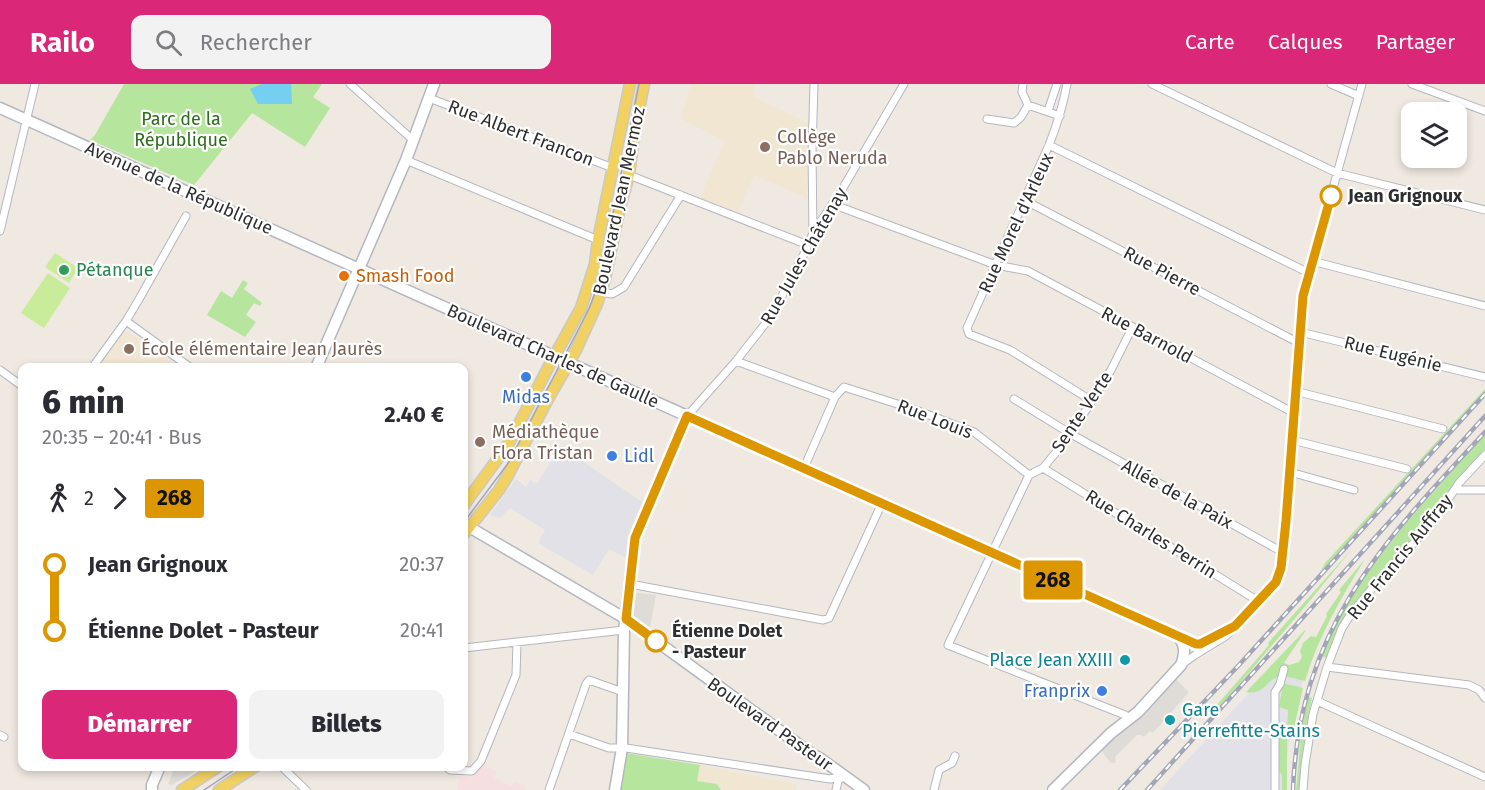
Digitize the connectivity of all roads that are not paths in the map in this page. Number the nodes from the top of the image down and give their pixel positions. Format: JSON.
{"nodes":[{"id":1,"x":35,"y":84,"type":"edge"},
{"id":2,"x":350,"y":84,"type":"edge"},
{"id":3,"x":434,"y":84,"type":"edge"},
{"id":4,"x":630,"y":84,"type":"edge"},
{"id":5,"x":644,"y":84,"type":"edge"},
{"id":6,"x":814,"y":84,"type":"edge"},
{"id":7,"x":904,"y":84,"type":"edge"},
{"id":8,"x":1023,"y":84,"type":"edge"},
{"id":9,"x":1057,"y":84,"type":"edge"},
{"id":10,"x":1067,"y":84,"type":"edge"},
{"id":11,"x":1152,"y":84,"type":"edge"},
{"id":12,"x":1331,"y":84,"type":"edge"},
{"id":13,"x":1362,"y":84,"type":"edge"},
{"id":14,"x":1412,"y":84,"type":"edge"},
{"id":15,"x":1359,"y":96,"type":"junction"},
{"id":16,"x":429,"y":98,"type":"junction"},
{"id":17,"x":1028,"y":105,"type":"junction"},
{"id":18,"x":0,"y":108,"type":"edge"},
{"id":19,"x":1048,"y":111,"type":"junction"},
{"id":20,"x":1485,"y":111,"type":"edge"},
{"id":21,"x":1060,"y":116,"type":"junction"},
{"id":22,"x":987,"y":119,"type":"dead end"},
{"id":23,"x":26,"y":120,"type":"junction"},
{"id":24,"x":412,"y":140,"type":"junction"},
{"id":25,"x":1049,"y":146,"type":"junction"},
{"id":26,"x":406,"y":160,"type":"junction"},
{"id":27,"x":613,"y":168,"type":"junction"},
{"id":28,"x":1337,"y":174,"type":"junction"},
{"id":29,"x":629,"y":175,"type":"junction"},
{"id":30,"x":681,"y":195,"type":"junction"},
{"id":31,"x":1024,"y":200,"type":"junction"},
{"id":32,"x":832,"y":204,"type":"junction"},
{"id":33,"x":1485,"y":210,"type":"edge"},
{"id":34,"x":186,"y":216,"type":"dead end"},
{"id":35,"x":0,"y":231,"type":"edge"},
{"id":36,"x":813,"y":233,"type":"junction"},
{"id":37,"x":598,"y":240,"type":"junction"},
{"id":38,"x":808,"y":244,"type":"junction"},
{"id":39,"x":1312,"y":261,"type":"junction"},
{"id":40,"x":996,"y":265,"type":"junction"},
{"id":41,"x":358,"y":269,"type":"junction"},
{"id":42,"x":1309,"y":273,"type":"junction"},
{"id":43,"x":601,"y":292,"type":"junction"},
{"id":44,"x":1485,"y":306,"type":"edge"},
{"id":45,"x":126,"y":321,"type":"junction"},
{"id":46,"x":1132,"y":328,"type":"junction"},
{"id":47,"x":1300,"y":332,"type":"junction"},
{"id":48,"x":1299,"y":343,"type":"junction"},
{"id":49,"x":554,"y":357,"type":"junction"},
{"id":50,"x":736,"y":361,"type":"junction"},
{"id":51,"x":96,"y":363,"type":"edge"},
{"id":52,"x":184,"y":363,"type":"edge"},
{"id":53,"x":318,"y":363,"type":"edge"},
{"id":54,"x":569,"y":364,"type":"junction"},
{"id":55,"x":0,"y":370,"type":"edge"},
{"id":56,"x":1485,"y":376,"type":"edge"},
{"id":57,"x":18,"y":383,"type":"edge"},
{"id":58,"x":1296,"y":391,"type":"junction"},
{"id":59,"x":835,"y":397,"type":"junction"},
{"id":60,"x":1014,"y":399,"type":"dead end"},
{"id":61,"x":1092,"y":401,"type":"junction"},
{"id":62,"x":1294,"y":413,"type":"junction"},
{"id":63,"x":687,"y":416,"type":"junction"},
{"id":64,"x":1443,"y":429,"type":"dead end"},
{"id":65,"x":1071,"y":434,"type":"junction"},
{"id":66,"x":1292,"y":440,"type":"junction"},
{"id":67,"x":1485,"y":455,"type":"edge"},
{"id":68,"x":804,"y":468,"type":"junction"},
{"id":69,"x":1043,"y":468,"type":"junction"},
{"id":70,"x":1407,"y":469,"type":"dead end"},
{"id":71,"x":1290,"y":472,"type":"junction"},
{"id":72,"x":1029,"y":475,"type":"junction"},
{"id":73,"x":1455,"y":489,"type":"junction"},
{"id":74,"x":1354,"y":490,"type":"dead end"},
{"id":75,"x":1485,"y":490,"type":"edge"},
{"id":76,"x":468,"y":499,"type":"edge"},
{"id":77,"x":882,"y":503,"type":"junction"},
{"id":78,"x":468,"y":525,"type":"edge"},
{"id":79,"x":468,"y":530,"type":"edge"},
{"id":80,"x":991,"y":552,"type":"junction"},
{"id":81,"x":1284,"y":554,"type":"junction"},
{"id":82,"x":630,"y":584,"type":"junction"},
{"id":83,"x":1258,"y":601,"type":"junction"},
{"id":84,"x":625,"y":624,"type":"junction"},
{"id":85,"x":1235,"y":626,"type":"junction"},
{"id":86,"x":1178,"y":636,"type":"junction"},
{"id":87,"x":516,"y":643,"type":"junction"},
{"id":88,"x":468,"y":648,"type":"edge"},
{"id":89,"x":1181,"y":666,"type":"junction"},
{"id":90,"x":1327,"y":667,"type":"junction"},
{"id":91,"x":1284,"y":672,"type":"dead end"},
{"id":92,"x":623,"y":692,"type":"junction"},
{"id":93,"x":1485,"y":698,"type":"edge"},
{"id":94,"x":1317,"y":701,"type":"junction"},
{"id":95,"x":1129,"y":718,"type":"junction"},
{"id":96,"x":569,"y":734,"type":"junction"},
{"id":97,"x":622,"y":748,"type":"junction"},
{"id":98,"x":955,"y":756,"type":"dead end"},
{"id":99,"x":156,"y":771,"type":"edge"},
{"id":100,"x":211,"y":771,"type":"edge"},
{"id":101,"x":248,"y":771,"type":"edge"},
{"id":102,"x":286,"y":771,"type":"edge"},
{"id":103,"x":468,"y":771,"type":"edge"},
{"id":104,"x":844,"y":776,"type":"junction"},
{"id":105,"x":1485,"y":777,"type":"edge"},
{"id":106,"x":152,"y":790,"type":"edge"},
{"id":107,"x":182,"y":790,"type":"edge"},
{"id":108,"x":219,"y":790,"type":"edge"},
{"id":109,"x":306,"y":790,"type":"edge"},
{"id":110,"x":549,"y":790,"type":"edge"},
{"id":111,"x":615,"y":790,"type":"edge"},
{"id":112,"x":836,"y":790,"type":"edge"},
{"id":113,"x":864,"y":790,"type":"edge"},
{"id":114,"x":934,"y":790,"type":"edge"},
{"id":115,"x":1053,"y":790,"type":"edge"},
{"id":116,"x":1275,"y":790,"type":"edge"},
{"id":117,"x":1303,"y":790,"type":"edge"}],
"edges":[{"from":1,"to":23,"type":"street"},
{"from":2,"to":24,"type":"street"},
{"from":3,"to":16,"type":"street"},
{"from":4,"to":27,"type":"main road","name":"Boulevard Jean Mermoz"},
{"from":5,"to":29,"type":"main road","name":"Boulevard Jean Mermoz"},
{"from":6,"to":36,"type":"street"},
{"from":7,"to":32,"type":"street","name":"Rue Jules Châtenay"},
{"from":8,"to":17,"type":"street"},
{"from":9,"to":19,"type":"street"},
{"from":10,"to":21,"type":"street"},
{"from":11,"to":28,"type":"street"},
{"from":12,"to":15,"type":"street"},
{"from":13,"to":15,"type":"street"},
{"from":14,"to":20,"type":"street"},
{"from":15,"to":28,"type":"street"},
{"from":16,"to":24,"type":"street"},
{"from":16,"to":27,"type":"street","name":"Rue Albert Francon"},
{"from":17,"to":19,"type":"street"},
{"from":17,"to":22,"type":"street"},
{"from":18,"to":23,"type":"street","name":"Avenue de la République"},
{"from":19,"to":21,"type":"street"},
{"from":21,"to":25,"type":"street"},
{"from":23,"to":35,"type":"street"},
{"from":23,"to":41,"type":"street","name":"Avenue de la République"},
{"from":24,"to":26,"type":"street"},
{"from":25,"to":31,"type":"street","name":"Rue Morel d'Arleux"},
{"from":25,"to":42,"type":"street","name":"Rue Morel d'Arleux"},
{"from":26,"to":37,"type":"street"},
{"from":26,"to":41,"type":"street"},
{"from":27,"to":37,"type":"main road","name":"Boulevard Jean Mermoz"},
{"from":28,"to":33,"type":"street"},
{"from":28,"to":39,"type":"street"},
{"from":29,"to":30,"type":"street"},
{"from":29,"to":43,"type":"main road","name":"Boulevard Jean Mermoz"},
{"from":30,"to":38,"type":"street"},
{"from":30,"to":43,"type":"street"},
{"from":31,"to":40,"type":"street","name":"Rue Morel d'Arleux"},
{"from":31,"to":48,"type":"street","name":"Rue Pierre"},
{"from":32,"to":36,"type":"street","name":"Rue Jules Châtenay"},
{"from":32,"to":40,"type":"street","name":"Rue Barnold"},
{"from":34,"to":45,"type":"street"},
{"from":36,"to":38,"type":"street","name":"Rue Jules Châtenay"},
{"from":37,"to":49,"type":"main road","name":"Boulevard Jean Mermoz"},
{"from":38,"to":50,"type":"street","name":"Rue Jules Châtenay"},
{"from":39,"to":42,"type":"street"},
{"from":39,"to":44,"type":"street"},
{"from":40,"to":46,"type":"street","name":"Rue Barnold"},
{"from":40,"to":61,"type":"street","name":"Rue Morel d'Arleux"},
{"from":41,"to":49,"type":"street","name":"Boulevard Charles de Gaulle"},
{"from":41,"to":53,"type":"street"},
{"from":42,"to":47,"type":"street"},
{"from":43,"to":54,"type":"main road","name":"Boulevard Jean Mermoz"},
{"from":45,"to":51,"type":"street"},
{"from":45,"to":52,"type":"street"},
{"from":46,"to":61,"type":"street","name":"Sente Verte"},
{"from":46,"to":62,"type":"street","name":"Rue Barnold"},
{"from":47,"to":48,"type":"street"},
{"from":47,"to":56,"type":"street","name":"Rue Eugénie"},
{"from":48,"to":58,"type":"street"},
{"from":49,"to":54,"type":"street","name":"Boulevard Charles de Gaulle"},
{"from":49,"to":76,"type":"main road","name":"Boulevard Jean Mermoz"},
{"from":50,"to":59,"type":"street"},
{"from":50,"to":63,"type":"street","name":"Rue Jules Châtenay"},
{"from":54,"to":63,"type":"street","name":"Boulevard Charles de Gaulle"},
{"from":54,"to":78,"type":"main road","name":"Boulevard Jean Mermoz"},
{"from":55,"to":57,"type":"street"},
{"from":58,"to":62,"type":"street"},
{"from":58,"to":64,"type":"street"},
{"from":59,"to":68,"type":"street"},
{"from":59,"to":72,"type":"street","name":"Rue Louis"},
{"from":60,"to":65,"type":"street","name":"Allée de la Paix"},
{"from":61,"to":65,"type":"street","name":"Sente Verte"},
{"from":62,"to":66,"type":"street"},
{"from":63,"to":68,"type":"street","name":"Boulevard Charles de Gaulle"},
{"from":63,"to":82,"type":"street"},
{"from":65,"to":69,"type":"street","name":"Sente Verte"},
{"from":65,"to":81,"type":"street","name":"Allée de la Paix"},
{"from":66,"to":70,"type":"street"},
{"from":66,"to":71,"type":"street"},
{"from":67,"to":73,"type":"street","name":"Rue Francis Auffray"},
{"from":68,"to":77,"type":"street","name":"Boulevard Charles de Gaulle"},
{"from":69,"to":72,"type":"street","name":"Sente Verte"},
{"from":69,"to":83,"type":"street","name":"Rue Charles Perrin"},
{"from":71,"to":74,"type":"street"},
{"from":71,"to":81,"type":"street"},
{"from":72,"to":80,"type":"street"},
{"from":73,"to":75,"type":"street"},
{"from":73,"to":90,"type":"street","name":"Rue Francis Auffray"},
{"from":77,"to":80,"type":"street","name":"Boulevard Charles de Gaulle"},
{"from":77,"to":82,"type":"street"},
{"from":79,"to":84,"type":"street","name":"Boulevard Pasteur"},
{"from":80,"to":86,"type":"street","name":"Boulevard Charles de Gaulle"},
{"from":80,"to":95,"type":"street"},
{"from":81,"to":83,"type":"street"},
{"from":82,"to":84,"type":"street"},
{"from":83,"to":85,"type":"street"},
{"from":84,"to":87,"type":"street"},
{"from":84,"to":92,"type":"street"},
{"from":84,"to":104,"type":"street","name":"Boulevard Pasteur"},
{"from":85,"to":86,"type":"street"},
{"from":85,"to":89,"type":"street"},
{"from":86,"to":89,"type":"street"},
{"from":87,"to":88,"type":"street"},
{"from":87,"to":103,"type":"street"},
{"from":89,"to":95,"type":"street"},
{"from":90,"to":93,"type":"street"},
{"from":90,"to":94,"type":"street","name":"Rue Francis Auffray"},
{"from":91,"to":116,"type":"street"},
{"from":92,"to":96,"type":"street"},
{"from":92,"to":97,"type":"street"},
{"from":94,"to":105,"type":"street"},
{"from":94,"to":117,"type":"street","name":"Rue Francis Auffray"},
{"from":95,"to":115,"type":"street"},
{"from":96,"to":97,"type":"street"},
{"from":96,"to":110,"type":"street"},
{"from":97,"to":104,"type":"street"},
{"from":97,"to":111,"type":"street"},
{"from":98,"to":114,"type":"street"},
{"from":99,"to":106,"type":"street"},
{"from":100,"to":107,"type":"main road"},
{"from":101,"to":108,"type":"main road"},
{"from":102,"to":109,"type":"street"},
{"from":104,"to":112,"type":"street"},
{"from":104,"to":113,"type":"street","name":"Boulevard Pasteur"}]}
